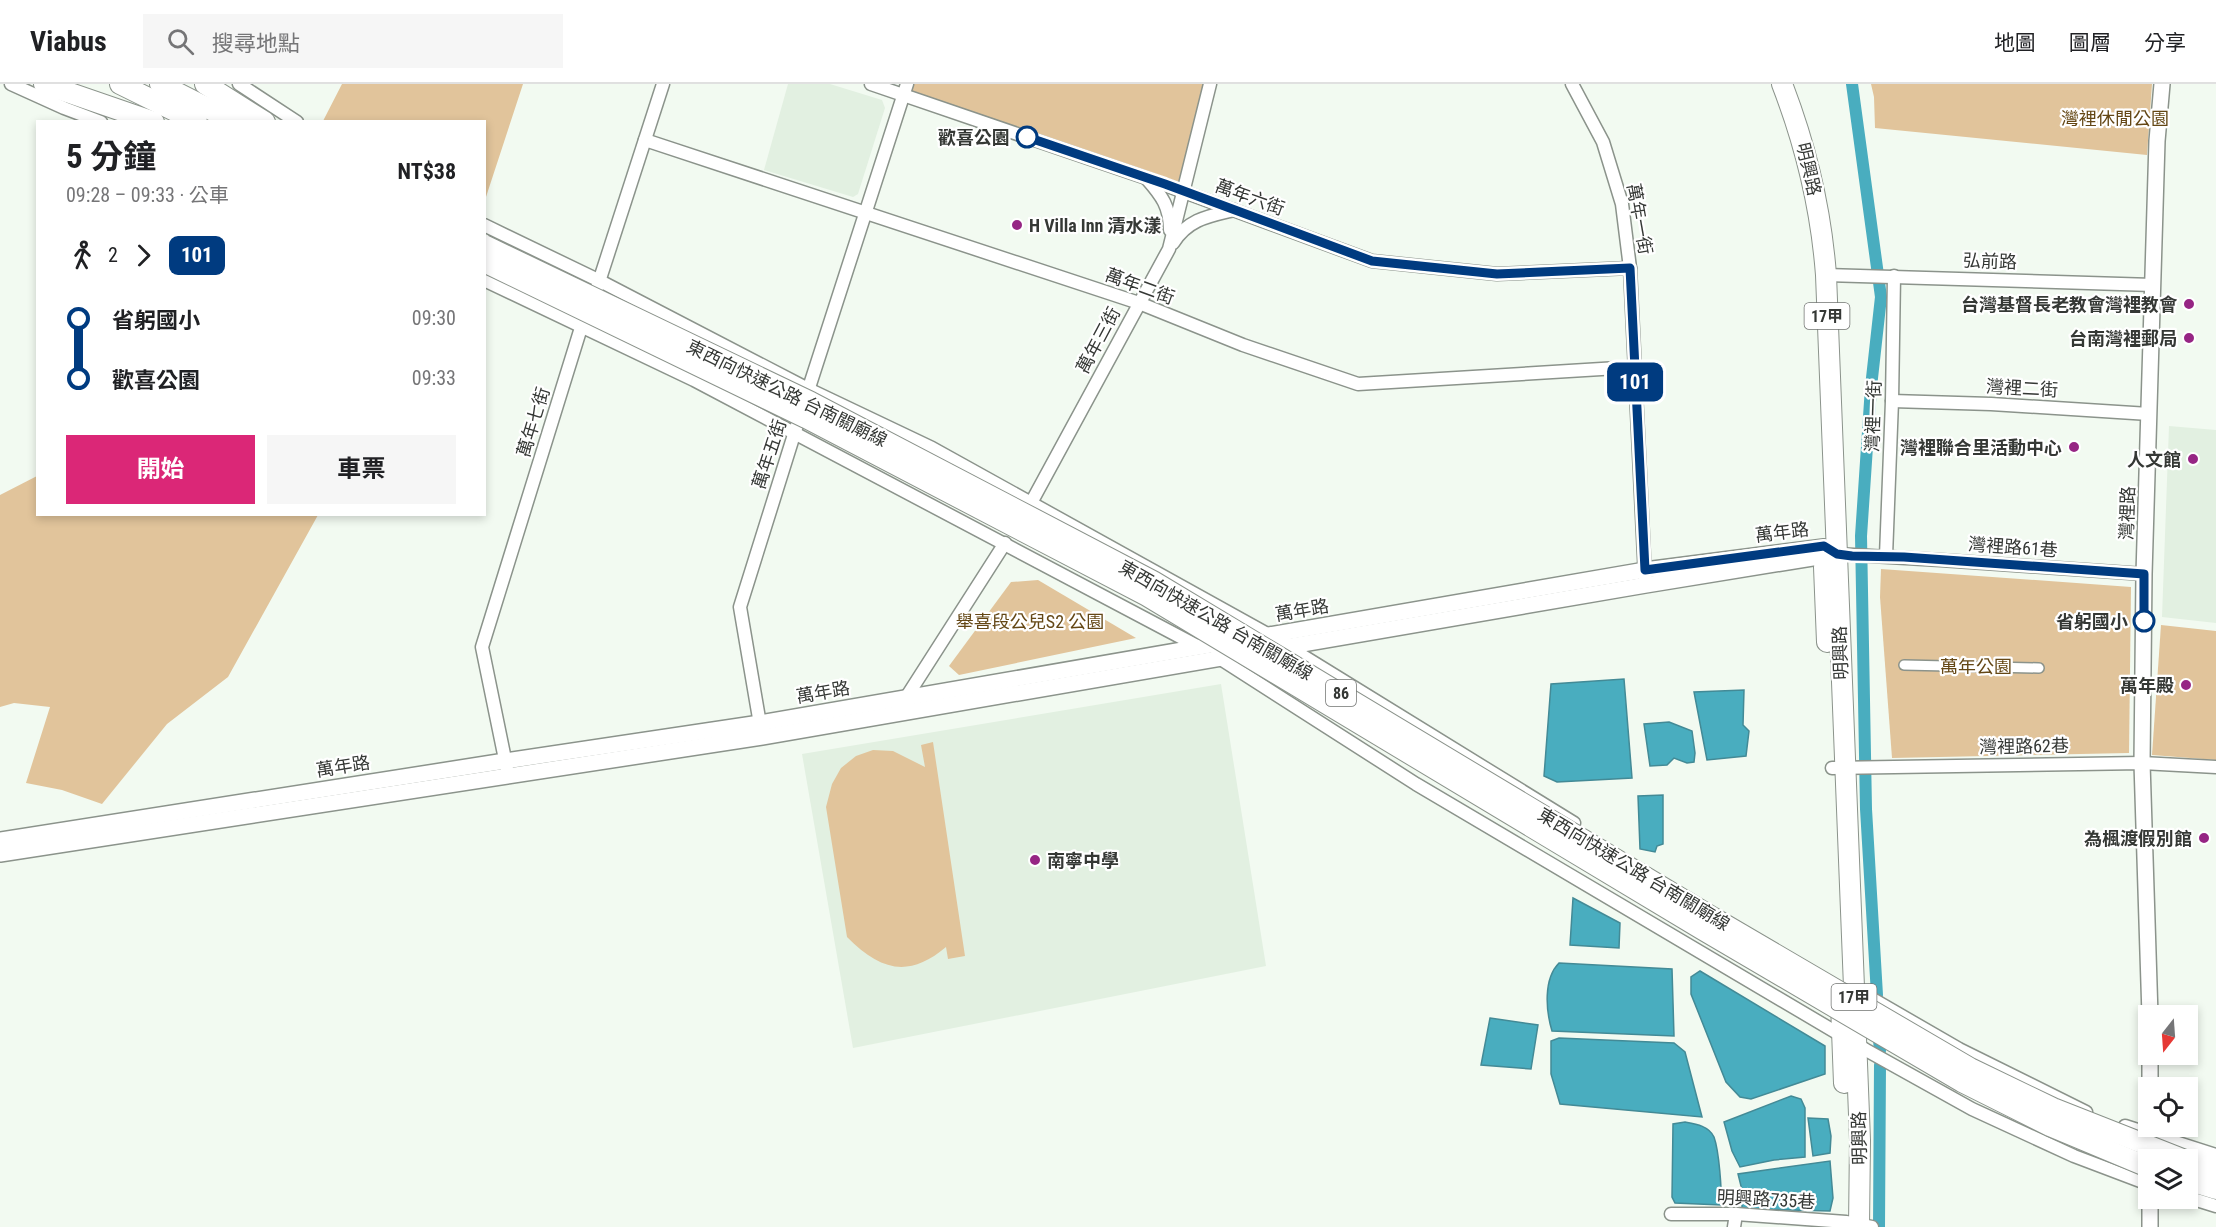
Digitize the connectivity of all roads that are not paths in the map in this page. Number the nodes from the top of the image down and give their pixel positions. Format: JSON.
{"nodes":[{"id":1,"x":11,"y":84,"type":"edge"},
{"id":2,"x":44,"y":84,"type":"edge"},
{"id":3,"x":120,"y":84,"type":"edge"},
{"id":4,"x":160,"y":84,"type":"edge"},
{"id":5,"x":205,"y":84,"type":"edge"},
{"id":6,"x":239,"y":84,"type":"edge"},
{"id":7,"x":663,"y":84,"type":"edge"},
{"id":8,"x":871,"y":84,"type":"edge"},
{"id":9,"x":1210,"y":84,"type":"edge"},
{"id":10,"x":1572,"y":84,"type":"edge"},
{"id":11,"x":1769,"y":84,"type":"edge"},
{"id":12,"x":1782,"y":84,"type":"edge"},
{"id":13,"x":2162,"y":84,"type":"edge"},
{"id":14,"x":905,"y":89,"type":"edge"},
{"id":15,"x":96,"y":120,"type":"edge"},
{"id":16,"x":148,"y":120,"type":"edge"},
{"id":17,"x":193,"y":120,"type":"edge"},
{"id":18,"x":232,"y":120,"type":"edge"},
{"id":19,"x":262,"y":120,"type":"edge"},
{"id":20,"x":294,"y":120,"type":"edge"},
{"id":21,"x":645,"y":140,"type":"junction"},
{"id":22,"x":1146,"y":178,"type":"junction"},
{"id":23,"x":1183,"y":191,"type":"junction"},
{"id":24,"x":1234,"y":210,"type":"junction"},
{"id":25,"x":866,"y":211,"type":"junction"},
{"id":26,"x":486,"y":226,"type":"edge"},
{"id":27,"x":486,"y":246,"type":"edge"},
{"id":28,"x":1169,"y":249,"type":"junction"},
{"id":29,"x":486,"y":263,"type":"edge"},
{"id":30,"x":1630,"y":268,"type":"junction"},
{"id":31,"x":1826,"y":275,"type":"junction"},
{"id":32,"x":1894,"y":276,"type":"junction"},
{"id":33,"x":486,"y":281,"type":"edge"},
{"id":34,"x":600,"y":281,"type":"junction"},
{"id":35,"x":2153,"y":285,"type":"junction"},
{"id":36,"x":1138,"y":303,"type":"junction"},
{"id":37,"x":581,"y":324,"type":"junction"},
{"id":38,"x":1634,"y":367,"type":"junction"},
{"id":39,"x":808,"y":389,"type":"junction"},
{"id":40,"x":1892,"y":401,"type":"junction"},
{"id":41,"x":2149,"y":414,"type":"junction"},
{"id":42,"x":795,"y":432,"type":"junction"},
{"id":43,"x":1031,"y":503,"type":"junction"},
{"id":44,"x":1005,"y":543,"type":"junction"},
{"id":45,"x":1834,"y":554,"type":"junction"},
{"id":46,"x":1882,"y":556,"type":"junction"},
{"id":47,"x":2144,"y":574,"type":"junction"},
{"id":48,"x":1645,"y":578,"type":"junction"},
{"id":49,"x":1269,"y":635,"type":"junction"},
{"id":50,"x":1197,"y":647,"type":"junction"},
{"id":51,"x":1289,"y":648,"type":"junction"},
{"id":52,"x":1221,"y":658,"type":"junction"},
{"id":53,"x":1904,"y":665,"type":"dead end"},
{"id":54,"x":2039,"y":668,"type":"dead end"},
{"id":55,"x":905,"y":698,"type":"junction"},
{"id":56,"x":897,"y":714,"type":"junction"},
{"id":57,"x":761,"y":730,"type":"junction"},
{"id":58,"x":505,"y":760,"type":"junction"},
{"id":59,"x":2142,"y":763,"type":"junction"},
{"id":60,"x":1845,"y":767,"type":"junction"},
{"id":61,"x":2216,"y":767,"type":"edge"},
{"id":62,"x":508,"y":776,"type":"junction"},
{"id":63,"x":300,"y":793,"type":"junction"},
{"id":64,"x":295,"y":809,"type":"junction"},
{"id":65,"x":0,"y":840,"type":"edge"},
{"id":66,"x":0,"y":854,"type":"edge"},
{"id":67,"x":1847,"y":985,"type":"junction"},
{"id":68,"x":2150,"y":1005,"type":"edge"},
{"id":69,"x":1849,"y":1040,"type":"junction"},
{"id":70,"x":2138,"y":1127,"type":"edge"},
{"id":71,"x":2166,"y":1137,"type":"edge"},
{"id":72,"x":2158,"y":1149,"type":"edge"},
{"id":73,"x":2216,"y":1155,"type":"edge"},
{"id":74,"x":2138,"y":1163,"type":"edge"},
{"id":75,"x":2198,"y":1164,"type":"edge"},
{"id":76,"x":2216,"y":1170,"type":"edge"},
{"id":77,"x":2138,"y":1181,"type":"edge"},
{"id":78,"x":2198,"y":1183,"type":"edge"},
{"id":79,"x":2216,"y":1189,"type":"edge"},
{"id":80,"x":2198,"y":1200,"type":"edge"},
{"id":81,"x":2216,"y":1206,"type":"edge"},
{"id":82,"x":2150,"y":1209,"type":"edge"},
{"id":83,"x":1671,"y":1214,"type":"dead end"},
{"id":84,"x":1736,"y":1214,"type":"junction"},
{"id":85,"x":1857,"y":1225,"type":"edge"},
{"id":86,"x":1734,"y":1227,"type":"edge"},
{"id":87,"x":2150,"y":1227,"type":"edge"}],
"edges":[{"from":1,"to":15,"type":"street"},
{"from":2,"to":16,"type":"main road"},
{"from":3,"to":17,"type":"main road"},
{"from":4,"to":18,"type":"main road"},
{"from":5,"to":19,"type":"main road"},
{"from":6,"to":20,"type":"street"},
{"from":7,"to":21,"type":"street","name":"萬年七街"},
{"from":8,"to":14,"type":"street","name":"萬年六街"},
{"from":9,"to":23,"type":"street","name":"萬年三街"},
{"from":10,"to":30,"type":"street","name":"萬年一街"},
{"from":11,"to":45,"type":"main road","name":"明興路","number":"17甲"},
{"from":12,"to":31,"type":"main road","name":"明興路","number":"17甲"},
{"from":13,"to":35,"type":"street","name":"灣裡路"},
{"from":14,"to":22,"type":"street","name":"萬年六街"},
{"from":14,"to":25,"type":"street","name":"萬年五街"},
{"from":21,"to":25,"type":"street","name":"萬年二街"},
{"from":21,"to":34,"type":"street","name":"萬年七街"},
{"from":22,"to":23,"type":"street","name":"萬年六街"},
{"from":22,"to":28,"type":"street"},
{"from":23,"to":24,"type":"street","name":"萬年六街"},
{"from":23,"to":28,"type":"street","name":"萬年三街"},
{"from":24,"to":28,"type":"street"},
{"from":24,"to":30,"type":"street","name":"萬年六街"},
{"from":25,"to":36,"type":"street","name":"萬年二街"},
{"from":25,"to":39,"type":"street","name":"萬年五街"},
{"from":26,"to":34,"type":"street"},
{"from":27,"to":72,"type":"main road","name":"東西向快速公路 台南關廟線","number":"86","bridge":true},
{"from":28,"to":36,"type":"street","name":"萬年三街"},
{"from":29,"to":74,"type":"main road","name":"東西向快速公路 台南關廟線","number":"86","bridge":true},
{"from":30,"to":38,"type":"street","name":"萬年一街"},
{"from":31,"to":32,"type":"street","name":"弘前路"},
{"from":31,"to":45,"type":"main road","name":"明興路","number":"17甲"},
{"from":32,"to":35,"type":"street","name":"弘前路"},
{"from":32,"to":40,"type":"street","name":"灣裡一街"},
{"from":33,"to":37,"type":"street"},
{"from":34,"to":37,"type":"street","name":"萬年七街"},
{"from":34,"to":39,"type":"street"},
{"from":35,"to":41,"type":"street","name":"灣裡路"},
{"from":36,"to":38,"type":"street","name":"萬年二街"},
{"from":36,"to":43,"type":"street","name":"萬年三街"},
{"from":37,"to":42,"type":"street"},
{"from":37,"to":58,"type":"street","name":"萬年七街"},
{"from":38,"to":48,"type":"street","name":"萬年一街"},
{"from":39,"to":42,"type":"street","name":"萬年五街"},
{"from":39,"to":43,"type":"street"},
{"from":40,"to":41,"type":"street","name":"灣裡二街"},
{"from":40,"to":46,"type":"street","name":"灣裡一街"},
{"from":41,"to":47,"type":"street","name":"灣裡路"},
{"from":42,"to":44,"type":"street"},
{"from":42,"to":57,"type":"street","name":"萬年五街"},
{"from":43,"to":49,"type":"street"},
{"from":44,"to":50,"type":"street"},
{"from":44,"to":55,"type":"street"},
{"from":45,"to":46,"type":"street","name":"灣裡路61巷"},
{"from":45,"to":48,"type":"street","name":"萬年路"},
{"from":45,"to":60,"type":"main road","name":"明興路","number":"17甲"},
{"from":46,"to":47,"type":"street","name":"灣裡路61巷"},
{"from":47,"to":59,"type":"street","name":"灣裡路"},
{"from":48,"to":49,"type":"street","name":"萬年路"},
{"from":48,"to":51,"type":"street","name":"萬年路"},
{"from":49,"to":50,"type":"street","name":"萬年路"},
{"from":49,"to":51,"type":"street"},
{"from":50,"to":52,"type":"street"},
{"from":50,"to":55,"type":"street","name":"萬年路"},
{"from":51,"to":52,"type":"street","name":"萬年路"},
{"from":51,"to":67,"type":"street"},
{"from":52,"to":56,"type":"street","name":"萬年路"},
{"from":52,"to":69,"type":"street"},
{"from":53,"to":54,"type":"street"},
{"from":55,"to":56,"type":"street"},
{"from":55,"to":57,"type":"street","name":"萬年路"},
{"from":56,"to":57,"type":"street","name":"萬年路"},
{"from":57,"to":58,"type":"street","name":"萬年路"},
{"from":57,"to":62,"type":"street","name":"萬年路"},
{"from":58,"to":62,"type":"street","name":"萬年七街"},
{"from":58,"to":63,"type":"street","name":"萬年路"},
{"from":59,"to":60,"type":"street","name":"灣裡路62巷"},
{"from":59,"to":61,"type":"street","name":"灣裡路62巷"},
{"from":59,"to":68,"type":"street","name":"灣裡路"},
{"from":60,"to":67,"type":"main road","name":"明興路","number":"17甲"},
{"from":62,"to":64,"type":"street","name":"萬年路"},
{"from":63,"to":64,"type":"street"},
{"from":63,"to":65,"type":"street","name":"萬年路"},
{"from":64,"to":66,"type":"street","name":"萬年路"},
{"from":67,"to":69,"type":"main road","name":"明興路","number":"17甲"},
{"from":67,"to":70,"type":"street"},
{"from":69,"to":77,"type":"street"},
{"from":69,"to":85,"type":"main road","name":"明興路","number":"17甲"},
{"from":71,"to":73,"type":"street"},
{"from":75,"to":76,"type":"main road","name":"東西向快速公路 台南關廟線","number":"86"},
{"from":78,"to":79,"type":"main road"},
{"from":80,"to":81,"type":"street"},
{"from":82,"to":87,"type":"street"},
{"from":83,"to":84,"type":"street","name":"明興路735巷"},
{"from":84,"to":85,"type":"street","name":"明興路735巷"},
{"from":84,"to":86,"type":"street"}]}
